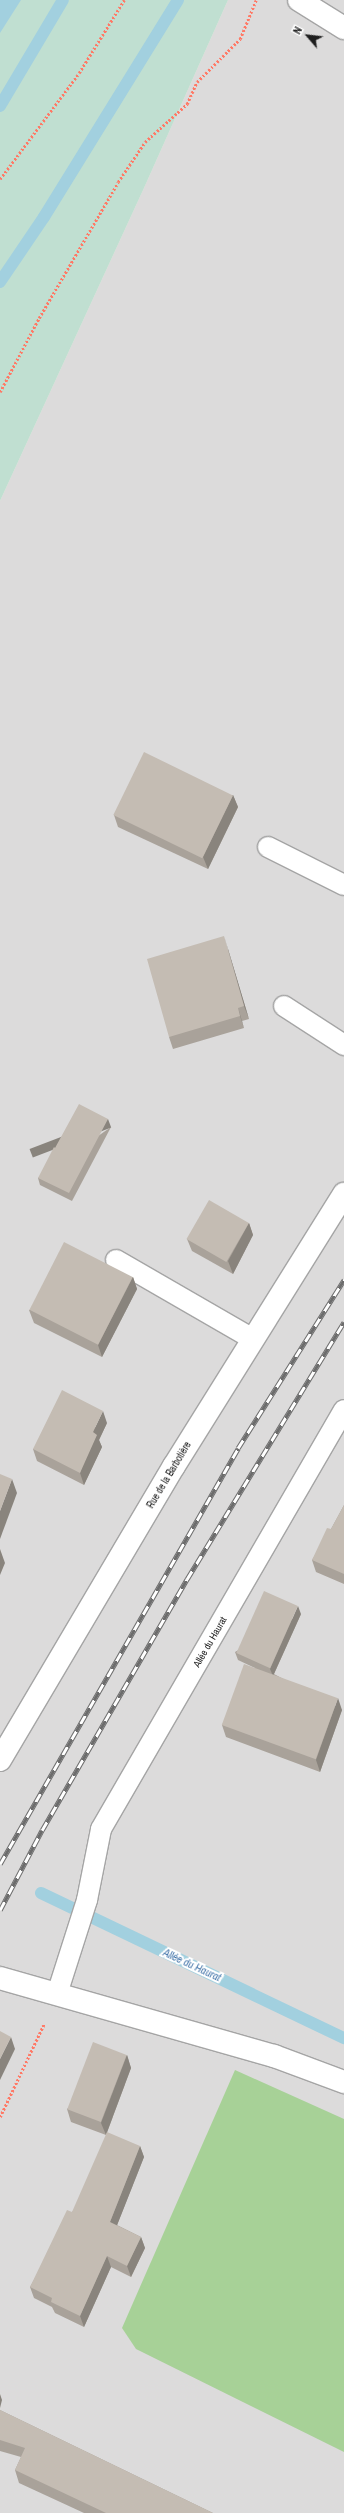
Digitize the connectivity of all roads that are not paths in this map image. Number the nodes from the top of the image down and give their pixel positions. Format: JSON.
{"nodes":[{"id":1,"x":299,"y":0,"type":"edge"},
{"id":2,"x":343,"y":27,"type":"edge"},
{"id":3,"x":268,"y":848,"type":"dead end"},
{"id":4,"x":344,"y":885,"type":"edge"},
{"id":5,"x":284,"y":1006,"type":"dead end"},
{"id":6,"x":344,"y":1045,"type":"edge"},
{"id":7,"x":344,"y":1194,"type":"edge"},
{"id":8,"x":116,"y":1260,"type":"dead end"},
{"id":9,"x":254,"y":1339,"type":"junction"},
{"id":10,"x":344,"y":1410,"type":"edge"},
{"id":11,"x":0,"y":1760,"type":"edge"},
{"id":12,"x":0,"y":1978,"type":"edge"},
{"id":13,"x":58,"y":1994,"type":"junction"},
{"id":14,"x":344,"y":2082,"type":"edge"}],
"edges":[{"from":1,"to":2,"type":"street"},
{"from":3,"to":4,"type":"lane"},
{"from":5,"to":6,"type":"lane"},
{"from":7,"to":9,"type":"street","name":"Rue de la Barbotière"},
{"from":8,"to":9,"type":"lane"},
{"from":9,"to":11,"type":"street","name":"Rue de la Barbotière"},
{"from":10,"to":13,"type":"lane","name":"Allée du Haurat"},
{"from":12,"to":13,"type":"street"},
{"from":13,"to":14,"type":"street"}]}
